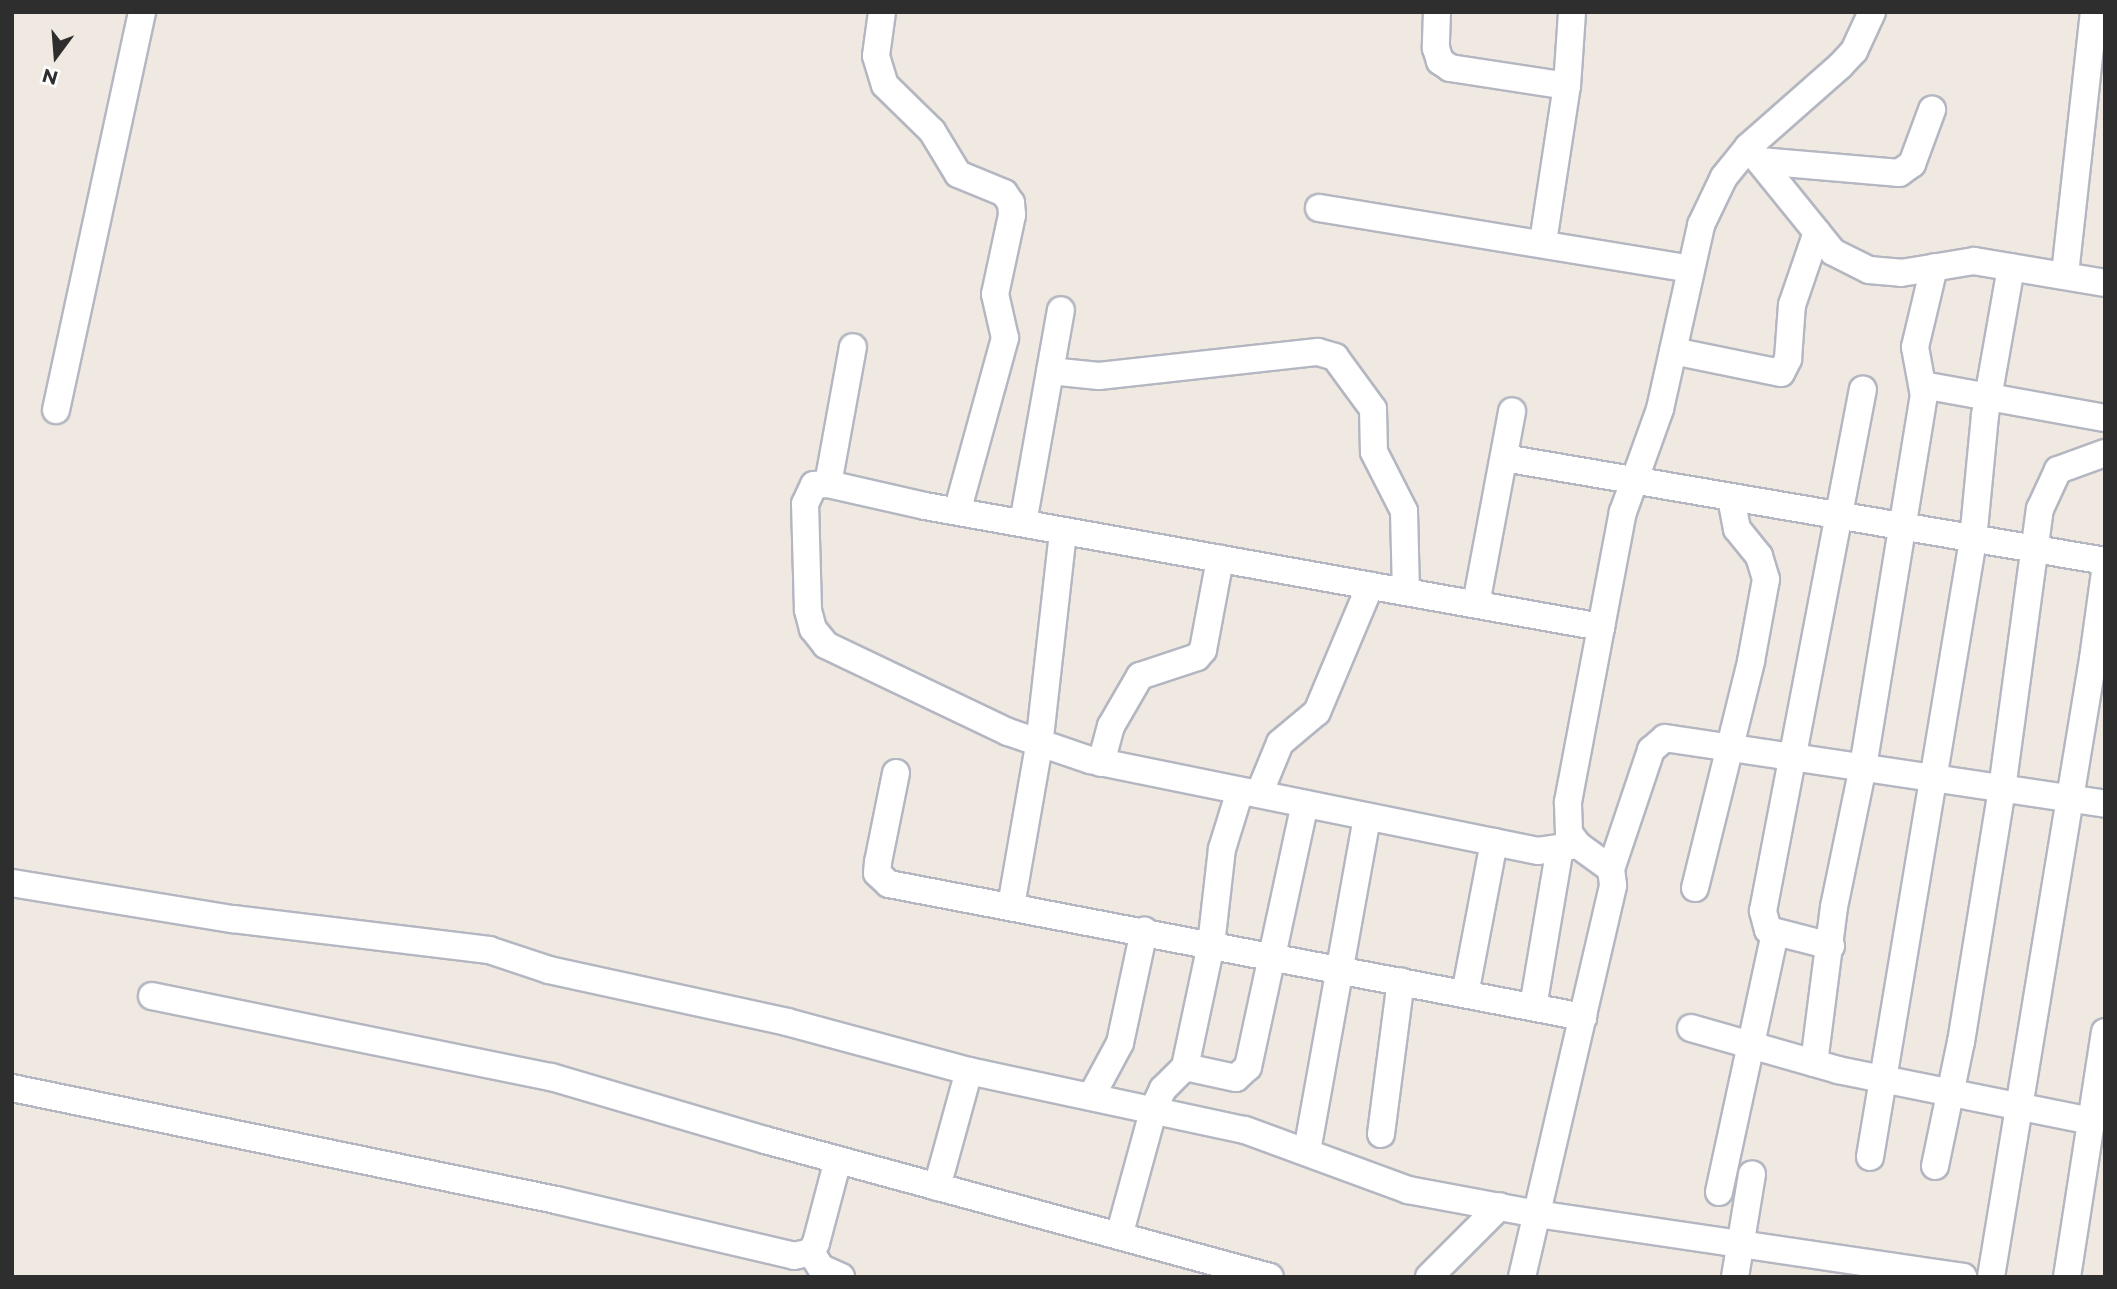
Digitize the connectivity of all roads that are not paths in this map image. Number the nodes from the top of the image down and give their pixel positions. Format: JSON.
{"nodes":[{"id":1,"x":142,"y":12,"type":"edge"},
{"id":2,"x":882,"y":12,"type":"edge"},
{"id":3,"x":1437,"y":12,"type":"edge"},
{"id":4,"x":1572,"y":12,"type":"edge"},
{"id":5,"x":1872,"y":12,"type":"edge"},
{"id":6,"x":2094,"y":12,"type":"edge"},
{"id":7,"x":1567,"y":86,"type":"junction"},
{"id":8,"x":1932,"y":110,"type":"dead end"},
{"id":9,"x":1754,"y":154,"type":"junction"},
{"id":10,"x":1319,"y":208,"type":"dead end"},
{"id":11,"x":1817,"y":232,"type":"junction"},
{"id":12,"x":1543,"y":242,"type":"junction"},
{"id":13,"x":1934,"y":267,"type":"junction"},
{"id":14,"x":2011,"y":267,"type":"junction"},
{"id":15,"x":1690,"y":269,"type":"junction"},
{"id":16,"x":2065,"y":274,"type":"junction"},
{"id":17,"x":2105,"y":284,"type":"edge"},
{"id":18,"x":1061,"y":310,"type":"dead end"},
{"id":19,"x":853,"y":347,"type":"dead end"},
{"id":20,"x":1673,"y":351,"type":"junction"},
{"id":21,"x":1050,"y":371,"type":"junction"},
{"id":22,"x":1923,"y":385,"type":"junction"},
{"id":23,"x":1863,"y":388,"type":"dead end"},
{"id":24,"x":1989,"y":396,"type":"junction"},
{"id":25,"x":56,"y":410,"type":"dead end"},
{"id":26,"x":1513,"y":411,"type":"dead end"},
{"id":27,"x":2105,"y":418,"type":"edge"},
{"id":28,"x":2105,"y":453,"type":"edge"},
{"id":29,"x":1504,"y":458,"type":"junction"},
{"id":30,"x":1634,"y":482,"type":"junction"},
{"id":31,"x":828,"y":484,"type":"junction"},
{"id":32,"x":1731,"y":499,"type":"junction"},
{"id":33,"x":957,"y":512,"type":"junction"},
{"id":34,"x":1838,"y":517,"type":"junction"},
{"id":35,"x":1023,"y":523,"type":"junction"},
{"id":36,"x":1904,"y":528,"type":"junction"},
{"id":37,"x":1063,"y":531,"type":"junction"},
{"id":38,"x":1973,"y":540,"type":"junction"},
{"id":39,"x":2037,"y":550,"type":"junction"},
{"id":40,"x":1220,"y":559,"type":"junction"},
{"id":41,"x":2105,"y":561,"type":"edge"},
{"id":42,"x":2105,"y":572,"type":"edge"},
{"id":43,"x":1370,"y":586,"type":"junction"},
{"id":44,"x":1406,"y":592,"type":"junction"},
{"id":45,"x":1476,"y":604,"type":"junction"},
{"id":46,"x":1601,"y":627,"type":"junction"},
{"id":47,"x":2099,"y":660,"type":"edge"},
{"id":48,"x":1040,"y":746,"type":"junction"},
{"id":49,"x":1730,"y":747,"type":"junction"},
{"id":50,"x":1796,"y":757,"type":"junction"},
{"id":51,"x":1101,"y":763,"type":"junction"},
{"id":52,"x":1863,"y":767,"type":"junction"},
{"id":53,"x":895,"y":773,"type":"dead end"},
{"id":54,"x":1931,"y":778,"type":"junction"},
{"id":55,"x":2002,"y":789,"type":"junction"},
{"id":56,"x":1249,"y":793,"type":"junction"},
{"id":57,"x":2068,"y":799,"type":"junction"},
{"id":58,"x":1305,"y":804,"type":"junction"},
{"id":59,"x":2105,"y":804,"type":"edge"},
{"id":60,"x":1367,"y":817,"type":"junction"},
{"id":61,"x":1494,"y":842,"type":"junction"},
{"id":62,"x":1569,"y":847,"type":"junction"},
{"id":63,"x":1611,"y":869,"type":"junction"},
{"id":64,"x":12,"y":883,"type":"edge"},
{"id":65,"x":1695,"y":888,"type":"dead end"},
{"id":66,"x":1011,"y":906,"type":"junction"},
{"id":67,"x":1144,"y":931,"type":"junction"},
{"id":68,"x":1775,"y":933,"type":"junction"},
{"id":69,"x":1211,"y":945,"type":"junction"},
{"id":70,"x":1830,"y":946,"type":"junction"},
{"id":71,"x":1272,"y":957,"type":"junction"},
{"id":72,"x":1337,"y":969,"type":"junction"},
{"id":73,"x":1401,"y":981,"type":"junction"},
{"id":74,"x":1465,"y":994,"type":"junction"},
{"id":75,"x":152,"y":996,"type":"dead end"},
{"id":76,"x":1533,"y":1007,"type":"junction"},
{"id":77,"x":1583,"y":1017,"type":"junction"},
{"id":78,"x":1691,"y":1028,"type":"dead end"},
{"id":79,"x":2105,"y":1032,"type":"edge"},
{"id":80,"x":1753,"y":1046,"type":"junction"},
{"id":81,"x":1814,"y":1063,"type":"junction"},
{"id":82,"x":1185,"y":1067,"type":"junction"},
{"id":83,"x":969,"y":1071,"type":"junction"},
{"id":84,"x":1884,"y":1080,"type":"junction"},
{"id":85,"x":12,"y":1088,"type":"edge"},
{"id":86,"x":1092,"y":1095,"type":"junction"},
{"id":87,"x":1951,"y":1095,"type":"junction"},
{"id":88,"x":1154,"y":1108,"type":"junction"},
{"id":89,"x":2018,"y":1109,"type":"junction"},
{"id":90,"x":2091,"y":1121,"type":"junction"},
{"id":91,"x":1381,"y":1133,"type":"dead end"},
{"id":92,"x":1307,"y":1151,"type":"junction"},
{"id":93,"x":1870,"y":1157,"type":"dead end"},
{"id":94,"x":838,"y":1160,"type":"junction"},
{"id":95,"x":1935,"y":1166,"type":"dead end"},
{"id":96,"x":1752,"y":1174,"type":"dead end"},
{"id":97,"x":937,"y":1187,"type":"junction"},
{"id":98,"x":1719,"y":1192,"type":"dead end"},
{"id":99,"x":1500,"y":1206,"type":"junction"},
{"id":100,"x":1537,"y":1214,"type":"junction"},
{"id":101,"x":1119,"y":1236,"type":"junction"},
{"id":102,"x":1740,"y":1244,"type":"junction"},
{"id":103,"x":811,"y":1252,"type":"junction"},
{"id":104,"x":1801,"y":1265,"type":"edge"},
{"id":105,"x":1859,"y":1269,"type":"edge"},
{"id":106,"x":1928,"y":1274,"type":"edge"},
{"id":107,"x":841,"y":1277,"type":"edge"},
{"id":108,"x":1270,"y":1277,"type":"edge"},
{"id":109,"x":1430,"y":1277,"type":"edge"},
{"id":110,"x":1522,"y":1277,"type":"edge"},
{"id":111,"x":1735,"y":1277,"type":"edge"},
{"id":112,"x":1963,"y":1277,"type":"edge"},
{"id":113,"x":1991,"y":1277,"type":"edge"},
{"id":114,"x":2067,"y":1277,"type":"edge"}],
"edges":[{"from":1,"to":25,"type":"street"},
{"from":2,"to":33,"type":"street"},
{"from":3,"to":7,"type":"street"},
{"from":4,"to":7,"type":"street"},
{"from":5,"to":9,"type":"street"},
{"from":6,"to":16,"type":"street"},
{"from":7,"to":12,"type":"street"},
{"from":8,"to":9,"type":"street"},
{"from":9,"to":11,"type":"street"},
{"from":9,"to":15,"type":"street"},
{"from":10,"to":12,"type":"street"},
{"from":11,"to":13,"type":"street"},
{"from":11,"to":20,"type":"street"},
{"from":12,"to":15,"type":"street"},
{"from":13,"to":14,"type":"street"},
{"from":13,"to":22,"type":"street"},
{"from":14,"to":16,"type":"street"},
{"from":14,"to":24,"type":"street"},
{"from":15,"to":20,"type":"street"},
{"from":16,"to":17,"type":"street"},
{"from":18,"to":21,"type":"street"},
{"from":19,"to":31,"type":"street"},
{"from":20,"to":30,"type":"street"},
{"from":21,"to":35,"type":"street"},
{"from":21,"to":44,"type":"street"},
{"from":22,"to":24,"type":"street"},
{"from":22,"to":36,"type":"street"},
{"from":23,"to":34,"type":"street"},
{"from":24,"to":27,"type":"street"},
{"from":24,"to":38,"type":"street"},
{"from":26,"to":29,"type":"street"},
{"from":28,"to":39,"type":"street"},
{"from":29,"to":30,"type":"street"},
{"from":29,"to":45,"type":"street"},
{"from":30,"to":32,"type":"street"},
{"from":30,"to":46,"type":"street"},
{"from":31,"to":33,"type":"street"},
{"from":31,"to":48,"type":"street"},
{"from":32,"to":34,"type":"street"},
{"from":32,"to":49,"type":"street"},
{"from":33,"to":35,"type":"street"},
{"from":34,"to":36,"type":"street"},
{"from":34,"to":50,"type":"street"},
{"from":35,"to":37,"type":"street"},
{"from":36,"to":38,"type":"street"},
{"from":36,"to":52,"type":"street"},
{"from":37,"to":40,"type":"street"},
{"from":37,"to":48,"type":"street"},
{"from":38,"to":39,"type":"street"},
{"from":38,"to":54,"type":"street"},
{"from":39,"to":41,"type":"street"},
{"from":39,"to":55,"type":"street"},
{"from":40,"to":43,"type":"street"},
{"from":40,"to":51,"type":"street"},
{"from":42,"to":47,"type":"street"},
{"from":43,"to":44,"type":"street"},
{"from":43,"to":56,"type":"street"},
{"from":44,"to":45,"type":"street"},
{"from":45,"to":46,"type":"street"},
{"from":46,"to":62,"type":"street"},
{"from":47,"to":57,"type":"street"},
{"from":48,"to":51,"type":"street"},
{"from":48,"to":66,"type":"street"},
{"from":49,"to":50,"type":"street"},
{"from":49,"to":63,"type":"street"},
{"from":49,"to":65,"type":"street"},
{"from":50,"to":52,"type":"street"},
{"from":50,"to":68,"type":"street"},
{"from":51,"to":56,"type":"street"},
{"from":52,"to":54,"type":"street"},
{"from":52,"to":70,"type":"street"},
{"from":53,"to":66,"type":"street"},
{"from":54,"to":55,"type":"street"},
{"from":54,"to":84,"type":"street"},
{"from":55,"to":57,"type":"street"},
{"from":55,"to":87,"type":"street"},
{"from":56,"to":58,"type":"street"},
{"from":56,"to":69,"type":"street"},
{"from":57,"to":59,"type":"street"},
{"from":57,"to":89,"type":"street"},
{"from":58,"to":60,"type":"street"},
{"from":58,"to":71,"type":"street"},
{"from":60,"to":61,"type":"street"},
{"from":60,"to":72,"type":"street"},
{"from":61,"to":62,"type":"street"},
{"from":61,"to":74,"type":"street"},
{"from":62,"to":63,"type":"street"},
{"from":62,"to":76,"type":"street"},
{"from":63,"to":77,"type":"street"},
{"from":64,"to":83,"type":"street"},
{"from":66,"to":67,"type":"street"},
{"from":67,"to":69,"type":"street"},
{"from":67,"to":86,"type":"street"},
{"from":68,"to":70,"type":"street"},
{"from":68,"to":80,"type":"street"},
{"from":69,"to":71,"type":"street"},
{"from":69,"to":82,"type":"street"},
{"from":70,"to":81,"type":"street"},
{"from":71,"to":72,"type":"street"},
{"from":71,"to":82,"type":"street"},
{"from":72,"to":73,"type":"street"},
{"from":72,"to":92,"type":"street"},
{"from":73,"to":74,"type":"street"},
{"from":73,"to":91,"type":"street"},
{"from":74,"to":76,"type":"street"},
{"from":75,"to":94,"type":"street"},
{"from":76,"to":77,"type":"street"},
{"from":77,"to":100,"type":"street"},
{"from":78,"to":80,"type":"street"},
{"from":79,"to":90,"type":"street"},
{"from":80,"to":81,"type":"street"},
{"from":80,"to":98,"type":"street"},
{"from":81,"to":84,"type":"street"},
{"from":82,"to":88,"type":"street"},
{"from":83,"to":86,"type":"street"},
{"from":83,"to":97,"type":"street"},
{"from":84,"to":87,"type":"street"},
{"from":84,"to":93,"type":"street"},
{"from":85,"to":103,"type":"street"},
{"from":86,"to":88,"type":"street"},
{"from":87,"to":89,"type":"street"},
{"from":87,"to":95,"type":"street"},
{"from":88,"to":92,"type":"street"},
{"from":88,"to":101,"type":"street"},
{"from":89,"to":90,"type":"street"},
{"from":89,"to":113,"type":"street"},
{"from":90,"to":114,"type":"street"},
{"from":92,"to":99,"type":"street"},
{"from":94,"to":97,"type":"street"},
{"from":94,"to":103,"type":"street"},
{"from":96,"to":102,"type":"street"},
{"from":97,"to":101,"type":"street"},
{"from":99,"to":100,"type":"street"},
{"from":99,"to":109,"type":"street"},
{"from":100,"to":102,"type":"street"},
{"from":100,"to":110,"type":"street"},
{"from":101,"to":108,"type":"street"},
{"from":102,"to":104,"type":"street"},
{"from":102,"to":111,"type":"street"},
{"from":103,"to":107,"type":"street"},
{"from":104,"to":105,"type":"street"},
{"from":105,"to":106,"type":"street"},
{"from":106,"to":112,"type":"street"}]}
